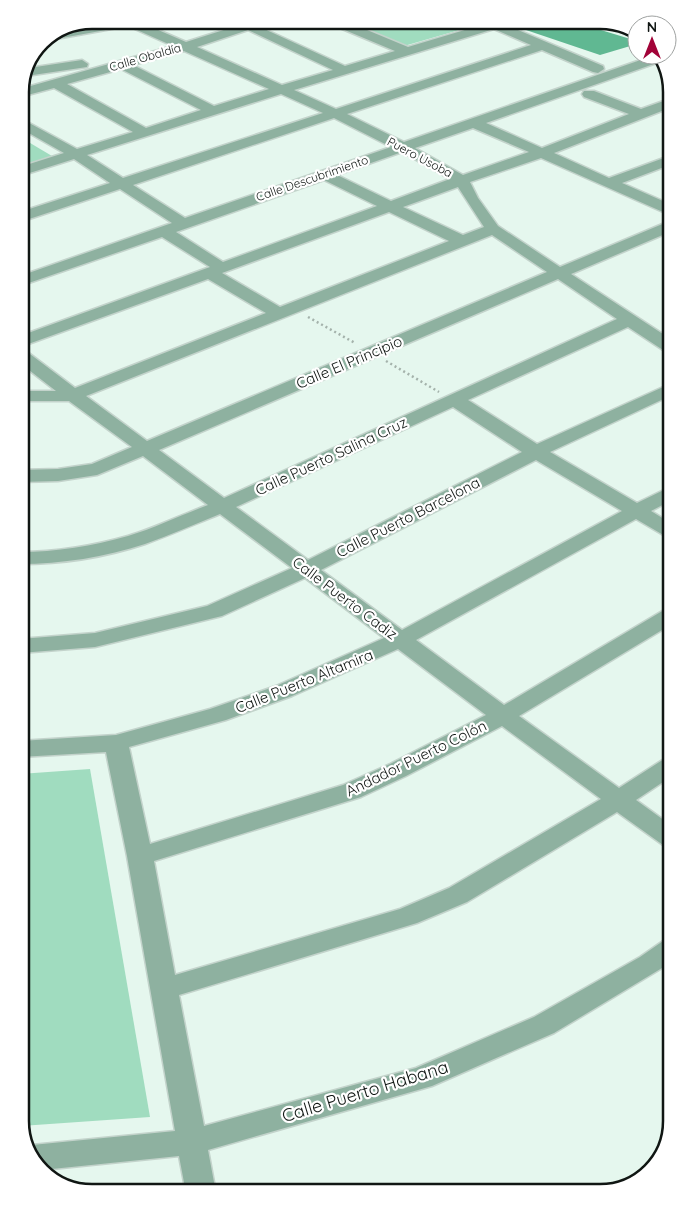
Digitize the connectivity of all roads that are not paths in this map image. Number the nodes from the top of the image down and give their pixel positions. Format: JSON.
{"nodes":[{"id":1,"x":148,"y":29,"type":"edge"},
{"id":2,"x":240,"y":29,"type":"edge"},
{"id":3,"x":255,"y":29,"type":"edge"},
{"id":4,"x":354,"y":29,"type":"edge"},
{"id":5,"x":481,"y":29,"type":"edge"},
{"id":6,"x":505,"y":29,"type":"edge"},
{"id":7,"x":86,"y":30,"type":"edge"},
{"id":8,"x":72,"y":32,"type":"edge"},
{"id":9,"x":543,"y":45,"type":"junction"},
{"id":10,"x":184,"y":47,"type":"junction"},
{"id":11,"x":407,"y":51,"type":"junction"},
{"id":12,"x":161,"y":52,"type":"junction"},
{"id":13,"x":627,"y":58,"type":"edge"},
{"id":14,"x":121,"y":64,"type":"junction"},
{"id":15,"x":639,"y":65,"type":"edge"},
{"id":16,"x":67,"y":66,"type":"junction"},
{"id":17,"x":598,"y":68,"type":"junction"},
{"id":18,"x":344,"y":70,"type":"junction"},
{"id":19,"x":33,"y":71,"type":"edge"},
{"id":20,"x":77,"y":76,"type":"junction"},
{"id":21,"x":55,"y":83,"type":"junction"},
{"id":22,"x":282,"y":89,"type":"junction"},
{"id":23,"x":29,"y":90,"type":"edge"},
{"id":24,"x":589,"y":94,"type":"dead end"},
{"id":25,"x":663,"y":105,"type":"edge"},
{"id":26,"x":213,"y":111,"type":"junction"},
{"id":27,"x":646,"y":112,"type":"junction"},
{"id":28,"x":335,"y":113,"type":"junction"},
{"id":29,"x":663,"y":116,"type":"edge"},
{"id":30,"x":441,"y":120,"type":"dead end"},
{"id":31,"x":474,"y":123,"type":"junction"},
{"id":32,"x":29,"y":127,"type":"edge"},
{"id":33,"x":145,"y":133,"type":"junction"},
{"id":34,"x":385,"y":138,"type":"junction"},
{"id":35,"x":404,"y":139,"type":"junction"},
{"id":36,"x":367,"y":145,"type":"dead end"},
{"id":37,"x":541,"y":153,"type":"junction"},
{"id":38,"x":77,"y":154,"type":"junction"},
{"id":39,"x":663,"y":162,"type":"edge"},
{"id":40,"x":318,"y":166,"type":"junction"},
{"id":41,"x":29,"y":169,"type":"edge"},
{"id":42,"x":273,"y":178,"type":"dead end"},
{"id":43,"x":462,"y":180,"type":"junction"},
{"id":44,"x":122,"y":183,"type":"junction"},
{"id":45,"x":609,"y":183,"type":"junction"},
{"id":46,"x":390,"y":207,"type":"junction"},
{"id":47,"x":663,"y":207,"type":"edge"},
{"id":48,"x":29,"y":214,"type":"edge"},
{"id":49,"x":176,"y":218,"type":"junction"},
{"id":50,"x":492,"y":229,"type":"junction"},
{"id":51,"x":663,"y":229,"type":"edge"},
{"id":52,"x":162,"y":230,"type":"junction"},
{"id":53,"x":462,"y":242,"type":"junction"},
{"id":54,"x":29,"y":264,"type":"edge"},
{"id":55,"x":216,"y":270,"type":"junction"},
{"id":56,"x":559,"y":272,"type":"junction"},
{"id":57,"x":29,"y":278,"type":"edge"},
{"id":58,"x":279,"y":314,"type":"junction"},
{"id":59,"x":631,"y":319,"type":"junction"},
{"id":60,"x":29,"y":339,"type":"edge"},
{"id":61,"x":663,"y":342,"type":"edge"},
{"id":62,"x":29,"y":362,"type":"edge"},
{"id":63,"x":663,"y":392,"type":"edge"},
{"id":64,"x":73,"y":395,"type":"junction"},
{"id":65,"x":29,"y":396,"type":"edge"},
{"id":66,"x":453,"y":400,"type":"junction"},
{"id":67,"x":144,"y":448,"type":"junction"},
{"id":68,"x":536,"y":452,"type":"junction"},
{"id":69,"x":29,"y":476,"type":"edge"},
{"id":70,"x":663,"y":496,"type":"edge"},
{"id":71,"x":222,"y":506,"type":"junction"},
{"id":72,"x":636,"y":510,"type":"junction"},
{"id":73,"x":663,"y":526,"type":"edge"},
{"id":74,"x":29,"y":558,"type":"edge"},
{"id":75,"x":307,"y":569,"type":"junction"},
{"id":76,"x":663,"y":620,"type":"edge"},
{"id":77,"x":401,"y":639,"type":"junction"},
{"id":78,"x":29,"y":645,"type":"edge"},
{"id":79,"x":503,"y":716,"type":"junction"},
{"id":80,"x":116,"y":743,"type":"junction"},
{"id":81,"x":29,"y":748,"type":"edge"},
{"id":82,"x":663,"y":771,"type":"edge"},
{"id":83,"x":618,"y":800,"type":"junction"},
{"id":84,"x":663,"y":832,"type":"edge"},
{"id":85,"x":140,"y":856,"type":"junction"},
{"id":86,"x":663,"y":953,"type":"edge"},
{"id":87,"x":165,"y":989,"type":"junction"},
{"id":88,"x":192,"y":1142,"type":"junction"},
{"id":89,"x":40,"y":1157,"type":"edge"},
{"id":90,"x":199,"y":1184,"type":"edge"}],
"edges":[{"from":1,"to":10,"type":"street","name":"Puero Usoba"},
{"from":2,"to":10,"type":"street","name":"Calle Obaldía"},
{"from":3,"to":18,"type":"street"},
{"from":4,"to":11,"type":"street"},
{"from":5,"to":11,"type":"street"},
{"from":6,"to":9,"type":"street"},
{"from":7,"to":8,"type":"street"},
{"from":9,"to":17,"type":"street"},
{"from":9,"to":28,"type":"street"},
{"from":10,"to":12,"type":"street","name":"Calle Obaldía"},
{"from":10,"to":22,"type":"street","name":"Puero Usoba"},
{"from":11,"to":18,"type":"street"},
{"from":12,"to":14,"type":"street","name":"Calle Obaldía"},
{"from":12,"to":16,"type":"street"},
{"from":13,"to":17,"type":"street"},
{"from":14,"to":20,"type":"street","name":"Calle Obaldía"},
{"from":14,"to":26,"type":"street"},
{"from":15,"to":31,"type":"street","name":"Calle Descubrimiento"},
{"from":16,"to":19,"type":"street"},
{"from":16,"to":20,"type":"street"},
{"from":17,"to":30,"type":"street"},
{"from":18,"to":22,"type":"street"},
{"from":20,"to":21,"type":"street","name":"Calle Obaldía"},
{"from":21,"to":23,"type":"street","name":"Calle Obaldía"},
{"from":21,"to":33,"type":"street"},
{"from":22,"to":26,"type":"street"},
{"from":22,"to":28,"type":"street","name":"Puero Usoba"},
{"from":24,"to":27,"type":"street"},
{"from":25,"to":27,"type":"street"},
{"from":26,"to":33,"type":"street"},
{"from":27,"to":29,"type":"street"},
{"from":27,"to":37,"type":"street"},
{"from":28,"to":34,"type":"street","name":"Puero Usoba"},
{"from":28,"to":44,"type":"street"},
{"from":31,"to":35,"type":"street","name":"Calle Descubrimiento"},
{"from":31,"to":37,"type":"street"},
{"from":32,"to":38,"type":"street"},
{"from":33,"to":38,"type":"street"},
{"from":34,"to":35,"type":"street","name":"Puero Usoba"},
{"from":34,"to":36,"type":"street","name":"Calle Descubrimiento"},
{"from":35,"to":40,"type":"street","name":"Calle Descubrimiento"},
{"from":35,"to":43,"type":"street","name":"Puero Usoba"},
{"from":37,"to":43,"type":"street"},
{"from":37,"to":45,"type":"street"},
{"from":38,"to":41,"type":"street"},
{"from":38,"to":44,"type":"street"},
{"from":39,"to":45,"type":"street"},
{"from":40,"to":46,"type":"street"},
{"from":40,"to":49,"type":"street","name":"Calle Descubrimiento"},
{"from":42,"to":49,"type":"street","name":"Calle Descubrimiento"},
{"from":43,"to":46,"type":"street"},
{"from":43,"to":50,"type":"street","name":"Puero Usoba"},
{"from":44,"to":48,"type":"street"},
{"from":44,"to":49,"type":"street"},
{"from":45,"to":47,"type":"street"},
{"from":46,"to":53,"type":"street"},
{"from":46,"to":55,"type":"street"},
{"from":49,"to":52,"type":"street","name":"Calle Descubrimiento"},
{"from":49,"to":54,"type":"street","name":"Calle Descubrimiento"},
{"from":50,"to":53,"type":"street"},
{"from":50,"to":56,"type":"street","name":"Puero Usoba"},
{"from":51,"to":56,"type":"street","name":"Calle El Principio"},
{"from":52,"to":55,"type":"street"},
{"from":52,"to":57,"type":"street","name":"Calle Descubrimiento"},
{"from":53,"to":58,"type":"street"},
{"from":55,"to":58,"type":"street"},
{"from":55,"to":60,"type":"street"},
{"from":56,"to":59,"type":"street","name":"Puero Usoba"},
{"from":56,"to":67,"type":"street","name":"Calle El Principio"},
{"from":58,"to":64,"type":"street"},
{"from":59,"to":61,"type":"street","name":"Puero Usoba"},
{"from":59,"to":66,"type":"street","name":"Calle Puerto Salina Cruz"},
{"from":62,"to":64,"type":"street","name":"Calle Puerto Cadiz"},
{"from":63,"to":68,"type":"street","name":"Calle Puerto Barcelona"},
{"from":64,"to":65,"type":"street"},
{"from":64,"to":67,"type":"street","name":"Calle Puerto Cadiz"},
{"from":66,"to":68,"type":"street"},
{"from":66,"to":71,"type":"street","name":"Calle Puerto Salina Cruz"},
{"from":67,"to":69,"type":"street","name":"Calle El Principio"},
{"from":67,"to":71,"type":"street","name":"Calle Puerto Cadiz"},
{"from":68,"to":72,"type":"street"},
{"from":68,"to":75,"type":"street","name":"Calle Puerto Barcelona"},
{"from":70,"to":72,"type":"street","name":"Calle Puerto Altamira"},
{"from":71,"to":74,"type":"street","name":"Calle Puerto Salina Cruz"},
{"from":71,"to":75,"type":"street","name":"Calle Puerto Cadiz"},
{"from":72,"to":73,"type":"street"},
{"from":72,"to":77,"type":"street","name":"Calle Puerto Altamira"},
{"from":75,"to":77,"type":"street","name":"Calle Puerto Cadiz"},
{"from":75,"to":78,"type":"street","name":"Calle Puerto Barcelona"},
{"from":76,"to":79,"type":"street","name":"Andador Puerto Colón"},
{"from":77,"to":79,"type":"street","name":"Calle Puerto Cadiz"},
{"from":77,"to":80,"type":"street","name":"Calle Puerto Altamira"},
{"from":79,"to":83,"type":"street","name":"Calle Puerto Cadiz"},
{"from":79,"to":85,"type":"street","name":"Andador Puerto Colón"},
{"from":80,"to":81,"type":"street","name":"Calle Puerto Altamira"},
{"from":80,"to":85,"type":"street"},
{"from":82,"to":83,"type":"street"},
{"from":83,"to":84,"type":"street","name":"Calle Puerto Cadiz"},
{"from":83,"to":87,"type":"street"},
{"from":85,"to":87,"type":"street"},
{"from":86,"to":88,"type":"street","name":"Calle Puerto Habana"},
{"from":87,"to":88,"type":"street"},
{"from":88,"to":89,"type":"street","name":"Calle Puerto Habana"},
{"from":88,"to":90,"type":"street"}]}
